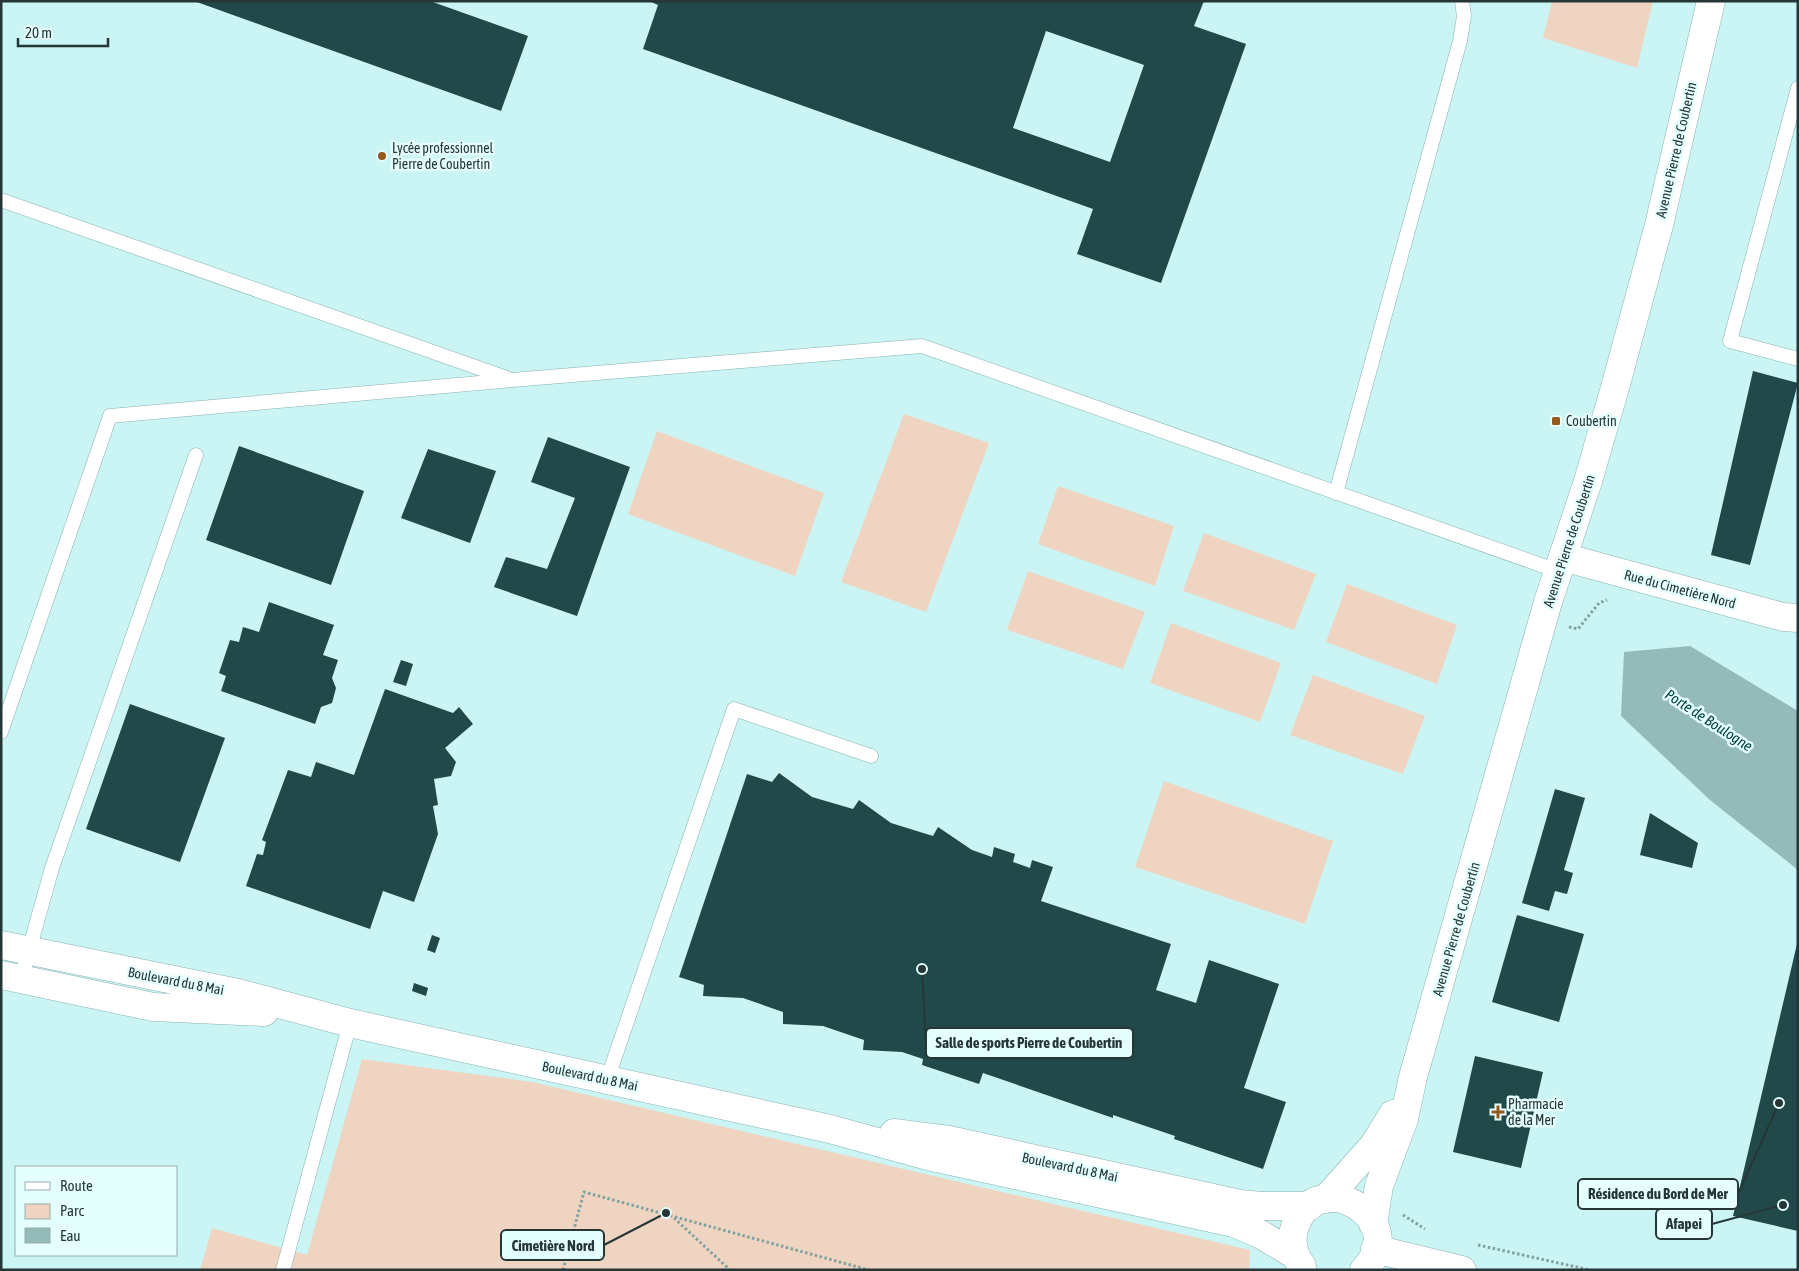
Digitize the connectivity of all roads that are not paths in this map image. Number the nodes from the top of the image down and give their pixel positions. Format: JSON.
{"nodes":[{"id":1,"x":1462,"y":1,"type":"edge"},
{"id":2,"x":1711,"y":1,"type":"edge"},
{"id":3,"x":1798,"y":88,"type":"edge"},
{"id":4,"x":1,"y":200,"type":"edge"},
{"id":5,"x":1798,"y":359,"type":"edge"},
{"id":6,"x":512,"y":380,"type":"junction"},
{"id":7,"x":196,"y":455,"type":"dead end"},
{"id":8,"x":1336,"y":493,"type":"junction"},
{"id":9,"x":1561,"y":564,"type":"junction"},
{"id":10,"x":1798,"y":618,"type":"edge"},
{"id":11,"x":1,"y":732,"type":"edge"},
{"id":12,"x":871,"y":756,"type":"dead end"},
{"id":13,"x":1,"y":945,"type":"edge"},
{"id":14,"x":29,"y":951,"type":"junction"},
{"id":15,"x":11,"y":977,"type":"edge"},
{"id":16,"x":350,"y":1023,"type":"junction"},
{"id":17,"x":1413,"y":1076,"type":"junction"},
{"id":18,"x":607,"y":1080,"type":"junction"},
{"id":19,"x":830,"y":1129,"type":"junction"},
{"id":20,"x":1318,"y":1202,"type":"junction"},
{"id":21,"x":1371,"y":1248,"type":"edge"},
{"id":22,"x":1300,"y":1262,"type":"edge"},
{"id":23,"x":283,"y":1270,"type":"edge"},
{"id":24,"x":1462,"y":1270,"type":"edge"}],
"edges":[{"from":1,"to":8,"type":"lane"},
{"from":2,"to":9,"type":"street","name":"Avenue Pierre de Coubertin"},
{"from":3,"to":5,"type":"lane"},
{"from":4,"to":6,"type":"lane"},
{"from":6,"to":8,"type":"lane"},
{"from":6,"to":11,"type":"lane"},
{"from":7,"to":14,"type":"lane"},
{"from":8,"to":9,"type":"lane"},
{"from":9,"to":10,"type":"street","name":"Rue du Cimetière Nord"},
{"from":9,"to":17,"type":"street","name":"Avenue Pierre de Coubertin"},
{"from":12,"to":18,"type":"lane"},
{"from":13,"to":14,"type":"street","name":"Boulevard du 8 Mai"},
{"from":14,"to":15,"type":"lane"},
{"from":14,"to":16,"type":"street","name":"Boulevard du 8 Mai"},
{"from":15,"to":16,"type":"street","name":"Boulevard du 8 Mai"},
{"from":16,"to":18,"type":"street","name":"Boulevard du 8 Mai"},
{"from":16,"to":23,"type":"lane"},
{"from":17,"to":20,"type":"street","name":"Avenue Pierre de Coubertin"},
{"from":17,"to":21,"type":"street","name":"Avenue Pierre de Coubertin"},
{"from":18,"to":19,"type":"street","name":"Boulevard du 8 Mai"},
{"from":19,"to":20,"type":"street","name":"Boulevard du 8 Mai"},
{"from":19,"to":22,"type":"street","name":"Boulevard du 8 Mai"},
{"from":20,"to":21,"type":"street","name":"Boulevard du 8 Mai"},
{"from":20,"to":22,"type":"street","name":"Avenue Pierre de Coubertin"},
{"from":21,"to":24,"type":"street"}]}
